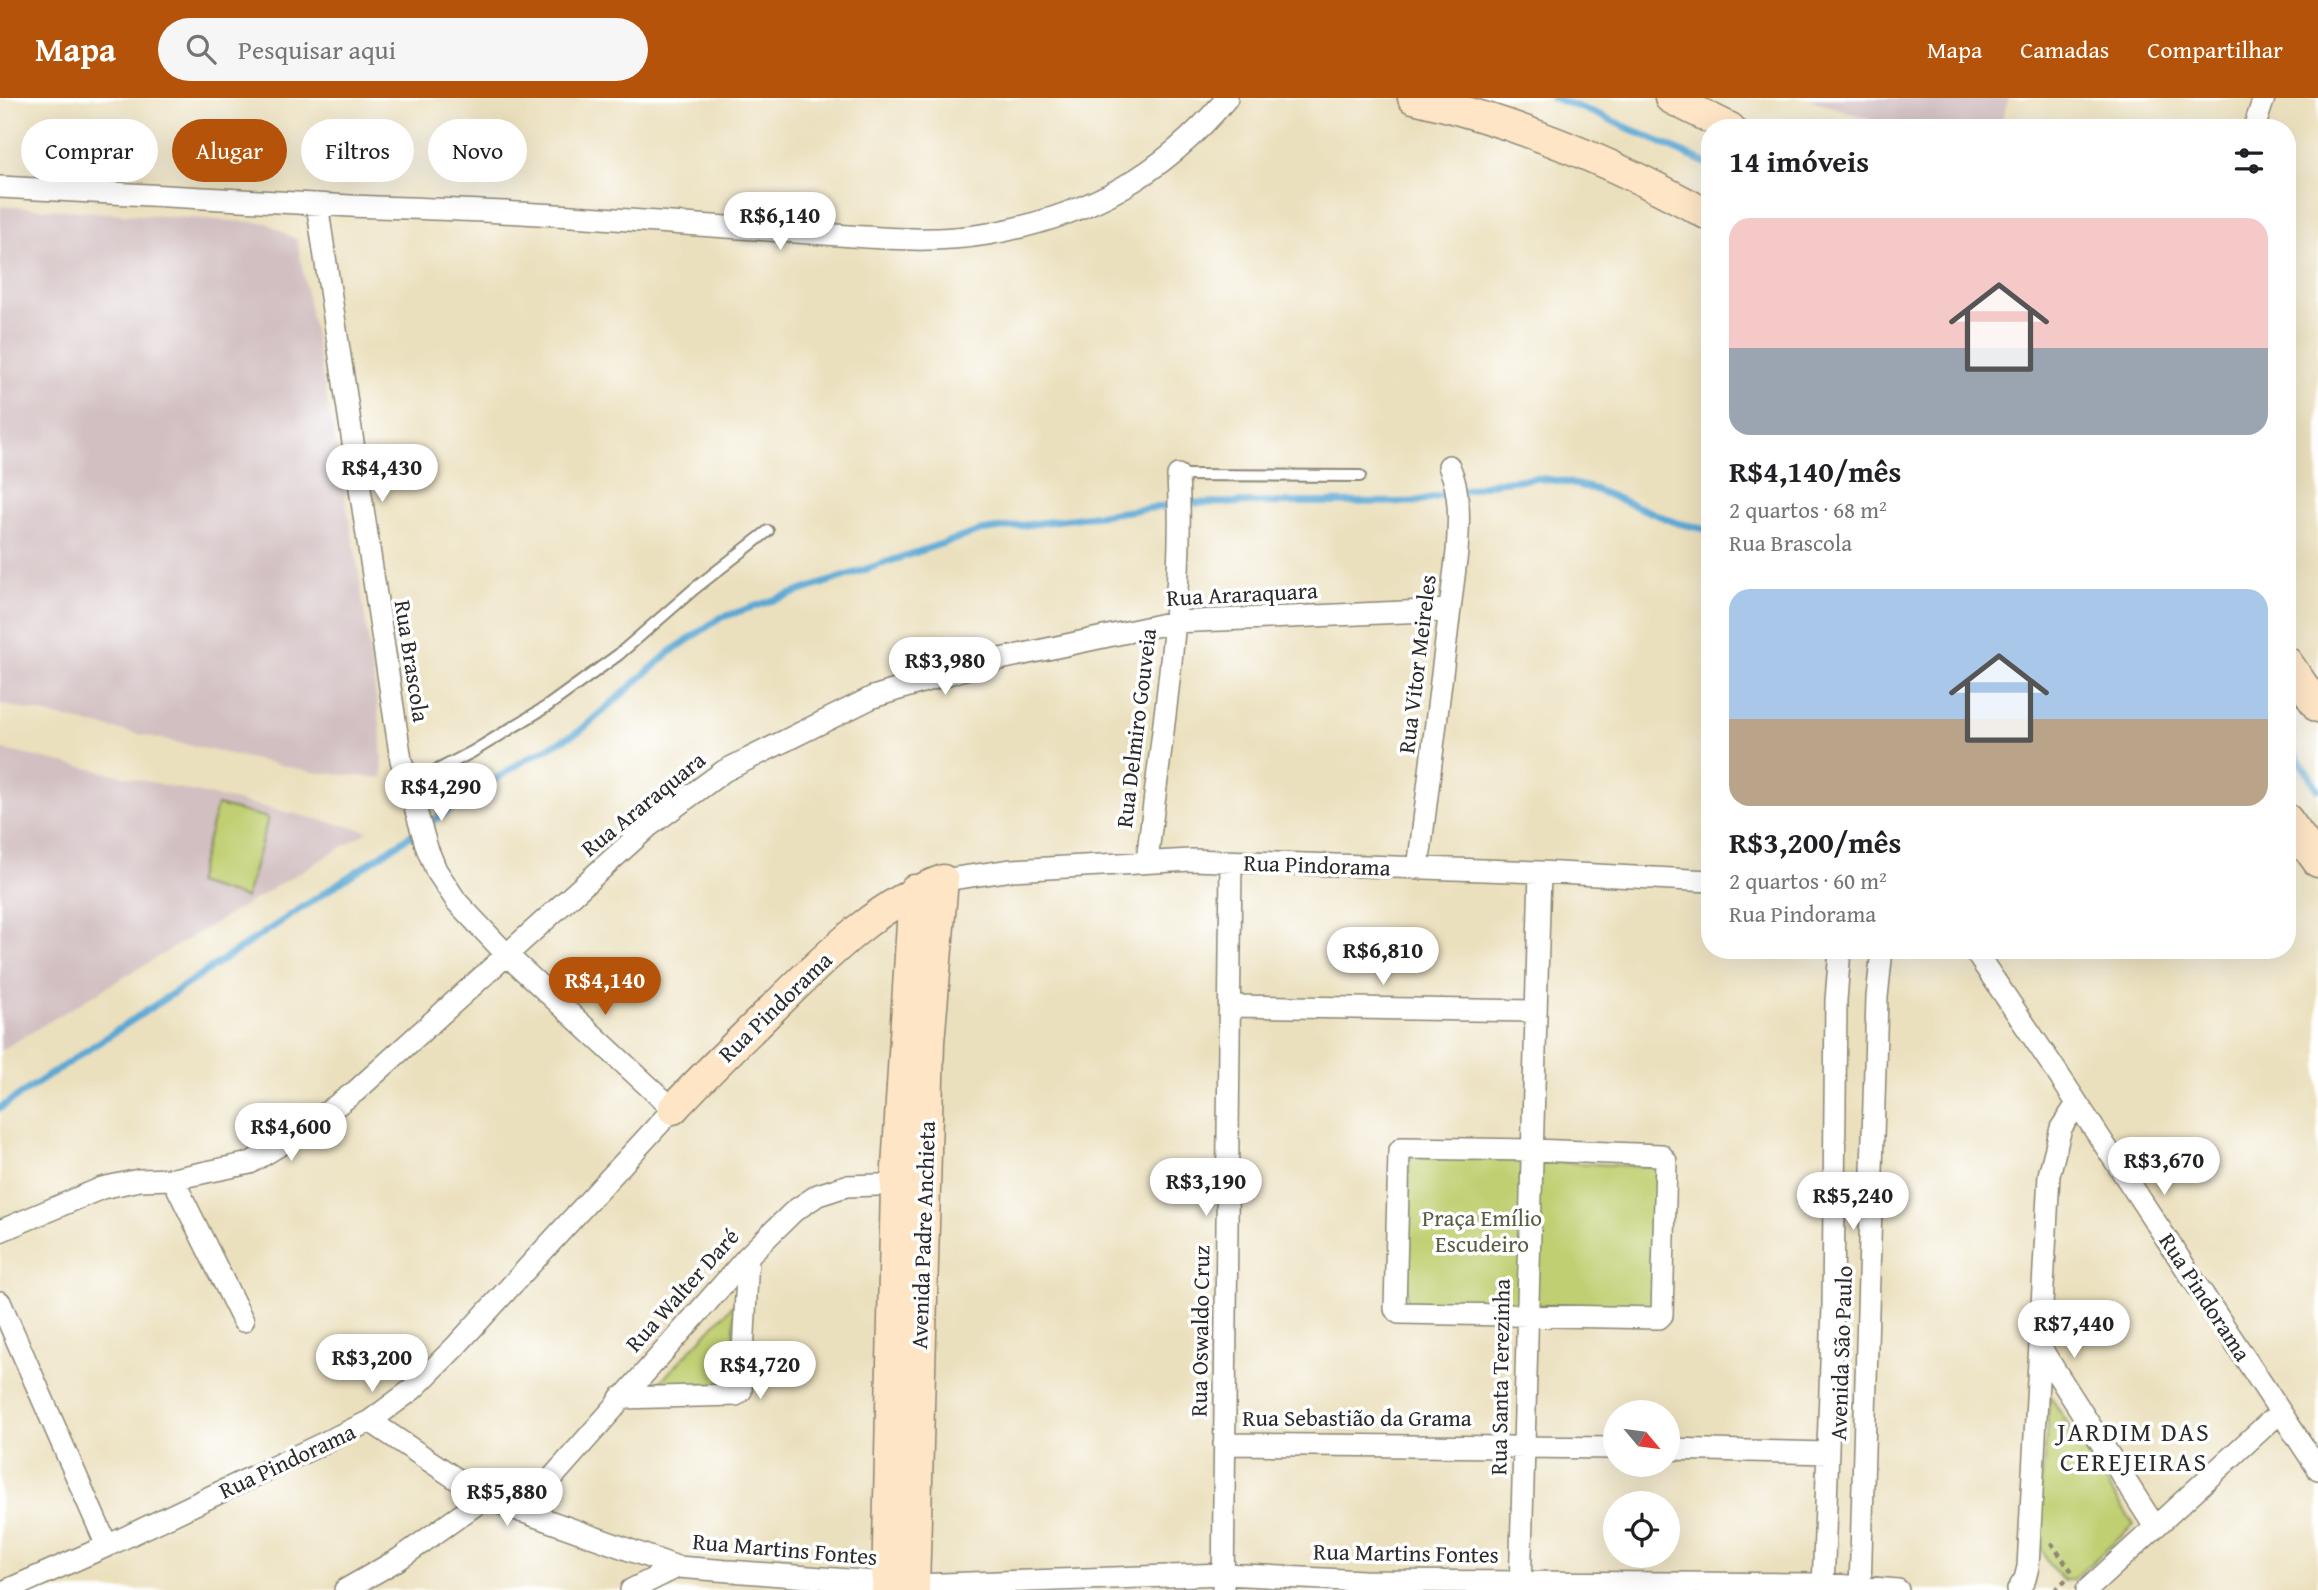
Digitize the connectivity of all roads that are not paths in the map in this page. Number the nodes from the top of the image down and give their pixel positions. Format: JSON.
{"nodes":[{"id":1,"x":1205,"y":98,"type":"edge"},
{"id":2,"x":1227,"y":98,"type":"edge"},
{"id":3,"x":1413,"y":98,"type":"edge"},
{"id":4,"x":1670,"y":98,"type":"edge"},
{"id":5,"x":2264,"y":98,"type":"edge"},
{"id":6,"x":1712,"y":119,"type":"edge"},
{"id":7,"x":2257,"y":119,"type":"edge"},
{"id":8,"x":1199,"y":129,"type":"junction"},
{"id":9,"x":0,"y":187,"type":"edge"},
{"id":10,"x":317,"y":204,"type":"junction"},
{"id":11,"x":1701,"y":212,"type":"edge"},
{"id":12,"x":1452,"y":472,"type":"dead end"},
{"id":13,"x":1360,"y":476,"type":"dead end"},
{"id":14,"x":1179,"y":481,"type":"joint"},
{"id":15,"x":768,"y":531,"type":"dead end"},
{"id":16,"x":1450,"y":610,"type":"junction"},
{"id":17,"x":1174,"y":622,"type":"junction"},
{"id":18,"x":2296,"y":675,"type":"edge"},
{"id":19,"x":2318,"y":707,"type":"edge"},
{"id":20,"x":407,"y":786,"type":"junction"},
{"id":21,"x":2296,"y":832,"type":"edge"},
{"id":22,"x":1147,"y":862,"type":"junction"},
{"id":23,"x":1231,"y":862,"type":"junction"},
{"id":24,"x":2318,"y":862,"type":"edge"},
{"id":25,"x":1418,"y":869,"type":"junction"},
{"id":26,"x":1540,"y":872,"type":"junction"},
{"id":27,"x":943,"y":880,"type":"junction"},
{"id":28,"x":1701,"y":881,"type":"edge"},
{"id":29,"x":914,"y":890,"type":"junction"},
{"id":30,"x":508,"y":956,"type":"junction"},
{"id":31,"x":1839,"y":959,"type":"edge"},
{"id":32,"x":1881,"y":959,"type":"edge"},
{"id":33,"x":1980,"y":959,"type":"edge"},
{"id":34,"x":1230,"y":1006,"type":"junction"},
{"id":35,"x":1536,"y":1011,"type":"junction"},
{"id":36,"x":2077,"y":1104,"type":"junction"},
{"id":37,"x":673,"y":1109,"type":"junction"},
{"id":38,"x":1533,"y":1150,"type":"junction"},
{"id":39,"x":173,"y":1179,"type":"junction"},
{"id":40,"x":910,"y":1184,"type":"junction"},
{"id":41,"x":0,"y":1231,"type":"edge"},
{"id":42,"x":1834,"y":1252,"type":"junction"},
{"id":43,"x":1871,"y":1253,"type":"junction"},
{"id":44,"x":748,"y":1256,"type":"junction"},
{"id":45,"x":0,"y":1302,"type":"edge"},
{"id":46,"x":1527,"y":1316,"type":"junction"},
{"id":47,"x":243,"y":1321,"type":"dead end"},
{"id":48,"x":2040,"y":1347,"type":"junction"},
{"id":49,"x":2038,"y":1385,"type":"junction"},
{"id":50,"x":2070,"y":1397,"type":"junction"},
{"id":51,"x":620,"y":1398,"type":"junction"},
{"id":52,"x":2280,"y":1412,"type":"junction"},
{"id":53,"x":370,"y":1421,"type":"junction"},
{"id":54,"x":1224,"y":1444,"type":"junction"},
{"id":55,"x":1524,"y":1445,"type":"junction"},
{"id":56,"x":1603,"y":1448,"type":"edge"},
{"id":57,"x":1680,"y":1449,"type":"edge"},
{"id":58,"x":1828,"y":1454,"type":"junction"},
{"id":59,"x":2318,"y":1469,"type":"edge"},
{"id":60,"x":485,"y":1498,"type":"junction"},
{"id":61,"x":522,"y":1512,"type":"junction"},
{"id":62,"x":2155,"y":1527,"type":"junction"},
{"id":63,"x":107,"y":1546,"type":"junction"},
{"id":64,"x":677,"y":1567,"type":"junction"},
{"id":65,"x":1224,"y":1582,"type":"edge"},
{"id":66,"x":1520,"y":1586,"type":"edge"},
{"id":67,"x":901,"y":1587,"type":"edge"},
{"id":68,"x":1823,"y":1587,"type":"edge"},
{"id":69,"x":1860,"y":1588,"type":"edge"},
{"id":70,"x":7,"y":1590,"type":"edge"},
{"id":71,"x":345,"y":1590,"type":"edge"},
{"id":72,"x":631,"y":1590,"type":"edge"},
{"id":73,"x":1898,"y":1590,"type":"edge"},
{"id":74,"x":2018,"y":1590,"type":"edge"},
{"id":75,"x":2087,"y":1590,"type":"edge"}],
"edges":[{"from":1,"to":8,"type":"street"},
{"from":2,"to":8,"type":"street"},
{"from":3,"to":11,"type":"street"},
{"from":4,"to":6,"type":"street"},
{"from":5,"to":7,"type":"street"},
{"from":8,"to":10,"type":"street"},
{"from":9,"to":10,"type":"street"},
{"from":10,"to":20,"type":"street","name":"Rua Brascola"},
{"from":12,"to":16,"type":"street","name":"Rua Vitor Meireles"},
{"from":13,"to":14,"type":"lane"},
{"from":14,"to":17,"type":"street","name":"Rua Delmiro Gouveia"},
{"from":15,"to":20,"type":"lane"},
{"from":16,"to":17,"type":"street","name":"Rua Araraquara"},
{"from":16,"to":25,"type":"street","name":"Rua Vitor Meireles"},
{"from":17,"to":22,"type":"street","name":"Rua Delmiro Gouveia"},
{"from":17,"to":30,"type":"street","name":"Rua Araraquara"},
{"from":18,"to":19,"type":"street"},
{"from":20,"to":30,"type":"street","name":"Rua Brascola"},
{"from":21,"to":24,"type":"street"},
{"from":22,"to":23,"type":"street","name":"Rua Pindorama"},
{"from":22,"to":27,"type":"street","name":"Rua Pindorama"},
{"from":23,"to":25,"type":"street","name":"Rua Pindorama"},
{"from":23,"to":34,"type":"street","name":"Rua Oswaldo Cruz"},
{"from":25,"to":26,"type":"street","name":"Rua Pindorama"},
{"from":26,"to":28,"type":"street","name":"Rua Pindorama"},
{"from":26,"to":35,"type":"street","name":"Rua Santa Terezinha"},
{"from":27,"to":29,"type":"street","name":"Rua Pindorama"},
{"from":27,"to":40,"type":"street","name":"Avenida Padre Anchieta"},
{"from":29,"to":37,"type":"street","name":"Rua Pindorama"},
{"from":29,"to":40,"type":"street","name":"Avenida Padre Anchieta"},
{"from":30,"to":37,"type":"street","name":"Rua Brascola"},
{"from":30,"to":39,"type":"street","name":"Rua Araraquara"},
{"from":31,"to":42,"type":"street","name":"Avenida São Paulo"},
{"from":32,"to":43,"type":"street","name":"Avenida São Paulo"},
{"from":33,"to":36,"type":"street","name":"Rua Pindorama"},
{"from":34,"to":35,"type":"street"},
{"from":34,"to":54,"type":"street","name":"Rua Oswaldo Cruz"},
{"from":35,"to":38,"type":"street","name":"Rua Santa Terezinha"},
{"from":36,"to":48,"type":"street"},
{"from":36,"to":52,"type":"street","name":"Rua Pindorama"},
{"from":37,"to":53,"type":"street","name":"Rua Pindorama"},
{"from":38,"to":46,"type":"street","name":"Rua Santa Terezinha"},
{"from":38,"to":46,"type":"street"},
{"from":38,"to":46,"type":"street"},
{"from":39,"to":41,"type":"street","name":"Rua Araraquara"},
{"from":39,"to":47,"type":"street"},
{"from":40,"to":44,"type":"street","name":"Rua Walter Daré"},
{"from":40,"to":67,"type":"street","name":"Avenida Padre Anchieta"},
{"from":42,"to":43,"type":"street"},
{"from":42,"to":58,"type":"street","name":"Avenida São Paulo"},
{"from":43,"to":69,"type":"street","name":"Avenida São Paulo"},
{"from":44,"to":51,"type":"street","name":"Rua Walter Daré"},
{"from":44,"to":51,"type":"street"},
{"from":45,"to":63,"type":"street"},
{"from":46,"to":55,"type":"street","name":"Rua Santa Terezinha"},
{"from":48,"to":49,"type":"street"},
{"from":48,"to":50,"type":"street"},
{"from":49,"to":50,"type":"street"},
{"from":49,"to":74,"type":"street"},
{"from":50,"to":62,"type":"street"},
{"from":51,"to":61,"type":"street","name":"Rua Walter Daré"},
{"from":52,"to":59,"type":"street","name":"Rua Pindorama"},
{"from":52,"to":62,"type":"street"},
{"from":53,"to":60,"type":"street","name":"Rua Martins Fontes"},
{"from":53,"to":63,"type":"street","name":"Rua Pindorama"},
{"from":54,"to":55,"type":"street","name":"Rua Sebastião da Grama"},
{"from":54,"to":65,"type":"street","name":"Rua Oswaldo Cruz"},
{"from":55,"to":56,"type":"street","name":"Rua Sebastião da Grama"},
{"from":55,"to":66,"type":"street","name":"Rua Santa Terezinha"},
{"from":57,"to":58,"type":"street"},
{"from":58,"to":68,"type":"street","name":"Avenida São Paulo"},
{"from":60,"to":61,"type":"street","name":"Rua Martins Fontes"},
{"from":60,"to":71,"type":"street"},
{"from":61,"to":64,"type":"street","name":"Rua Martins Fontes"},
{"from":62,"to":75,"type":"street"},
{"from":63,"to":70,"type":"street","name":"Rua Pindorama"},
{"from":64,"to":67,"type":"street","name":"Rua Martins Fontes"},
{"from":64,"to":72,"type":"street"},
{"from":65,"to":66,"type":"street","name":"Rua Martins Fontes"},
{"from":65,"to":67,"type":"street","name":"Rua Martins Fontes"},
{"from":66,"to":68,"type":"street","name":"Rua Martins Fontes"},
{"from":68,"to":69,"type":"street","name":"Rua Martins Fontes"},
{"from":69,"to":73,"type":"street","name":"Rua Martins Fontes"}]}
